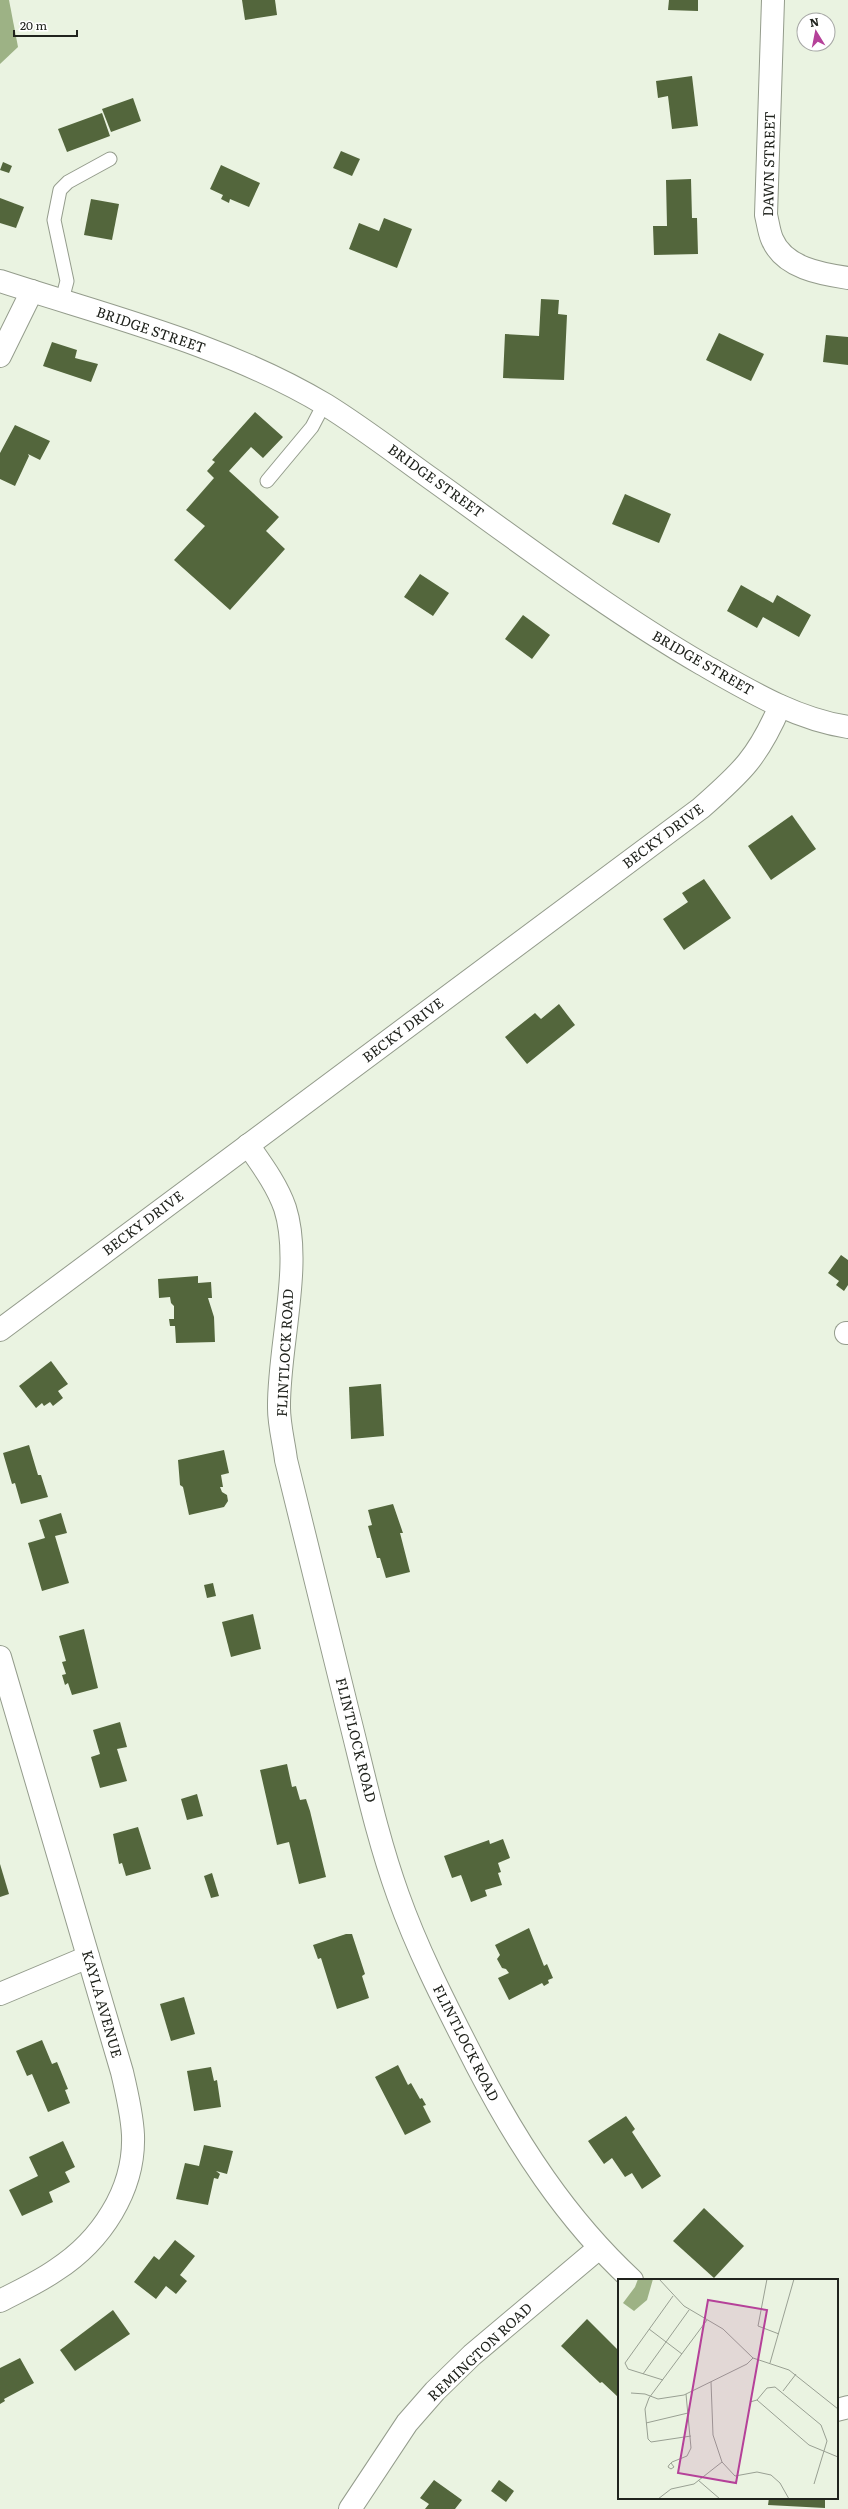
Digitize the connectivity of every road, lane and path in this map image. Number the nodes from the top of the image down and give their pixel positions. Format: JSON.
{"nodes":[{"id":1,"x":773,"y":0,"type":"edge"},
{"id":2,"x":110,"y":159,"type":"dead end"},
{"id":3,"x":848,"y":278,"type":"edge"},
{"id":4,"x":0,"y":281,"type":"edge"},
{"id":5,"x":32,"y":291,"type":"junction"},
{"id":6,"x":62,"y":300,"type":"junction"},
{"id":7,"x":0,"y":356,"type":"edge"},
{"id":8,"x":324,"y":404,"type":"junction"},
{"id":9,"x":268,"y":481,"type":"dead end"},
{"id":10,"x":780,"y":706,"type":"junction"},
{"id":11,"x":848,"y":727,"type":"edge"},
{"id":12,"x":248,"y":1145,"type":"junction"},
{"id":13,"x":0,"y":1330,"type":"edge"},
{"id":14,"x":0,"y":1657,"type":"edge"},
{"id":15,"x":88,"y":1957,"type":"junction"},
{"id":16,"x":0,"y":1994,"type":"edge"},
{"id":17,"x":599,"y":2248,"type":"junction"},
{"id":18,"x":631,"y":2279,"type":"edge"},
{"id":19,"x":0,"y":2300,"type":"edge"},
{"id":20,"x":848,"y":2407,"type":"edge"},
{"id":21,"x":838,"y":2410,"type":"edge"},
{"id":22,"x":350,"y":2509,"type":"edge"}],
"edges":[{"from":1,"to":3,"type":"street","name":"DAWN STREET"},
{"from":2,"to":6,"type":"lane"},
{"from":4,"to":5,"type":"street","name":"BRIDGE STREET"},
{"from":5,"to":6,"type":"street","name":"BRIDGE STREET"},
{"from":5,"to":7,"type":"street"},
{"from":6,"to":8,"type":"street","name":"BRIDGE STREET"},
{"from":8,"to":9,"type":"lane"},
{"from":8,"to":10,"type":"street","name":"BRIDGE STREET"},
{"from":10,"to":11,"type":"street","name":"BRIDGE STREET"},
{"from":10,"to":12,"type":"street","name":"BECKY DRIVE"},
{"from":12,"to":13,"type":"street","name":"BECKY DRIVE"},
{"from":12,"to":17,"type":"street","name":"FLINTLOCK ROAD"},
{"from":14,"to":15,"type":"street","name":"KAYLA AVENUE"},
{"from":15,"to":16,"type":"street"},
{"from":15,"to":19,"type":"street","name":"KAYLA AVENUE"},
{"from":17,"to":18,"type":"street","name":"FLINTLOCK ROAD"},
{"from":17,"to":22,"type":"street","name":"REMINGTON ROAD"},
{"from":20,"to":21,"type":"street"}]}
